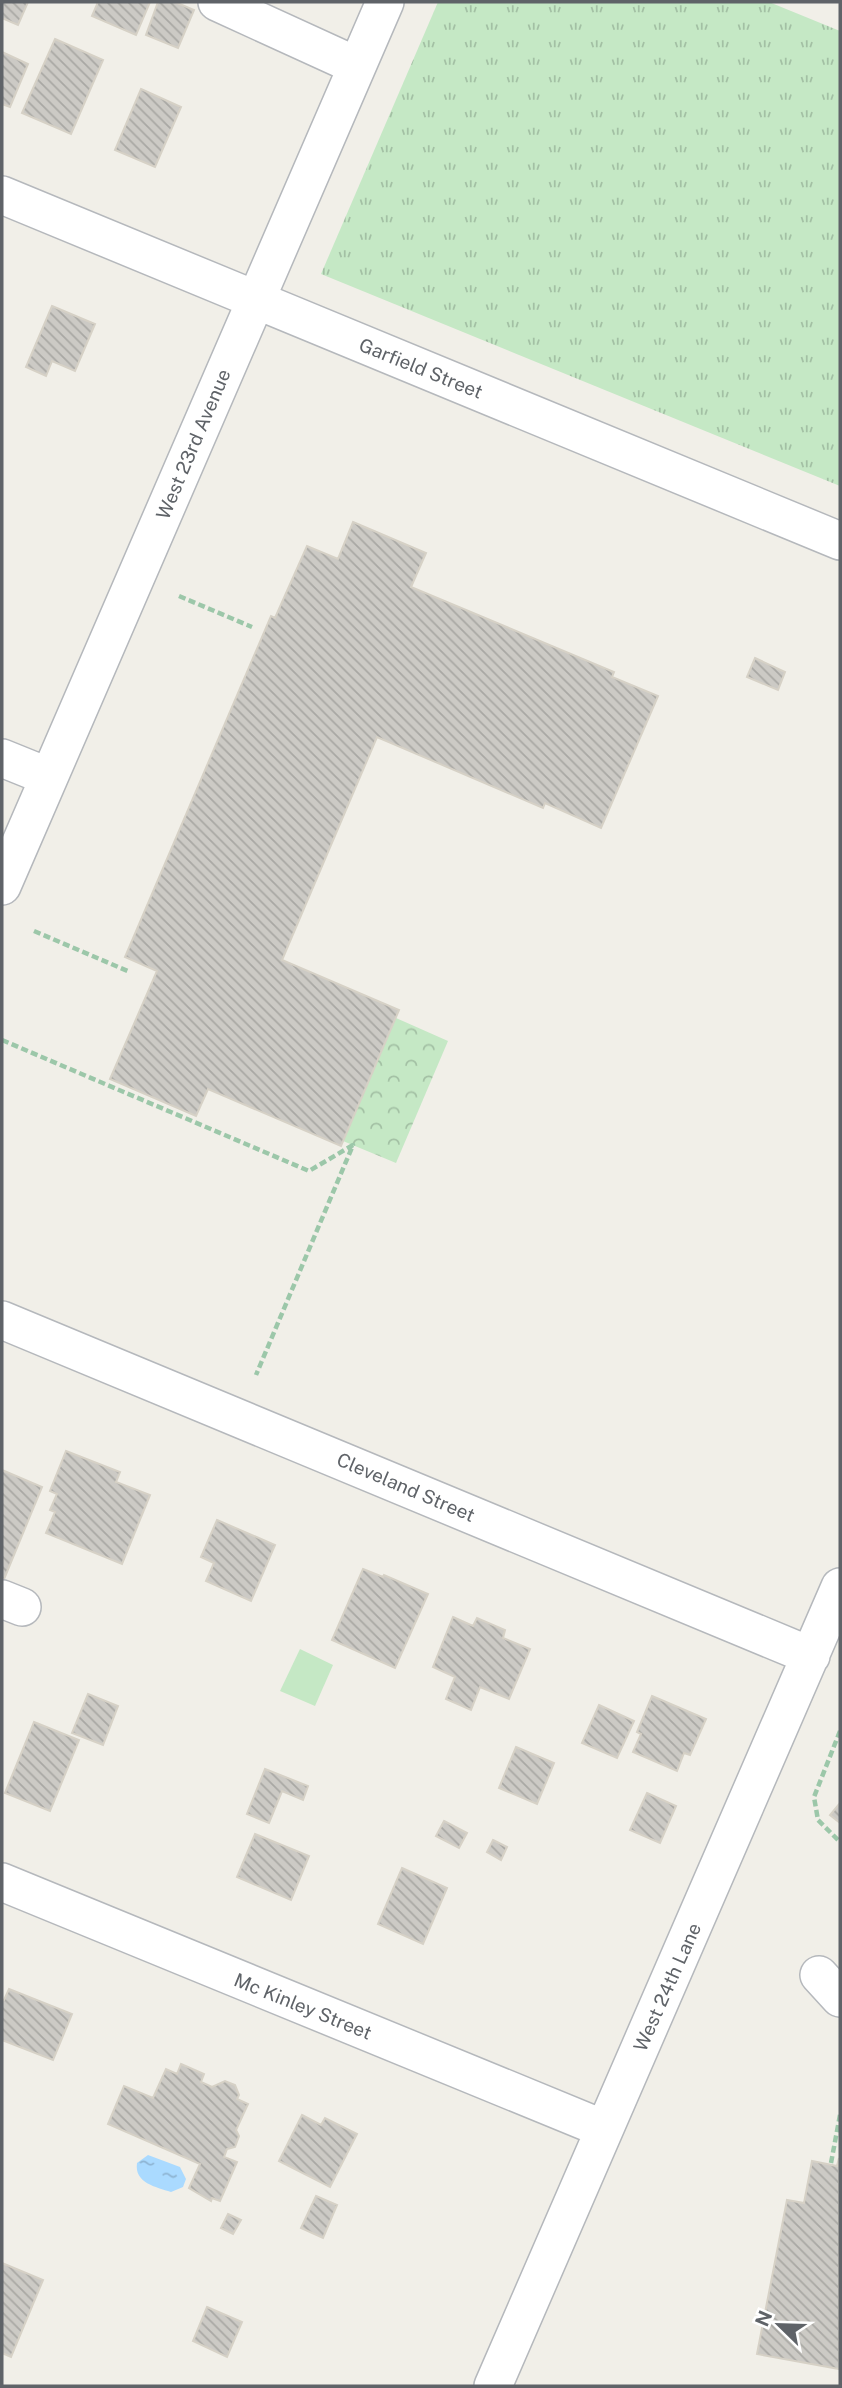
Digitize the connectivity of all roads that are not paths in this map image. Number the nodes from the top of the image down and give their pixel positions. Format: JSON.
{"nodes":[{"id":1,"x":217,"y":2,"type":"edge"},
{"id":2,"x":385,"y":2,"type":"edge"},
{"id":3,"x":357,"y":65,"type":"junction"},
{"id":4,"x":2,"y":195,"type":"edge"},
{"id":5,"x":255,"y":300,"type":"junction"},
{"id":6,"x":840,"y":541,"type":"edge"},
{"id":7,"x":2,"y":758,"type":"edge"},
{"id":8,"x":49,"y":777,"type":"junction"},
{"id":9,"x":2,"y":886,"type":"edge"},
{"id":10,"x":2,"y":1320,"type":"edge"},
{"id":11,"x":840,"y":1587,"type":"edge"},
{"id":12,"x":811,"y":1656,"type":"junction"},
{"id":13,"x":2,"y":1882,"type":"edge"},
{"id":14,"x":604,"y":2129,"type":"junction"},
{"id":15,"x":493,"y":2386,"type":"edge"}],
"edges":[{"from":1,"to":3,"type":"street"},
{"from":2,"to":3,"type":"street","name":"West 23rd Avenue"},
{"from":3,"to":5,"type":"street","name":"West 23rd Avenue"},
{"from":4,"to":5,"type":"street","name":"Garfield Street"},
{"from":5,"to":6,"type":"street","name":"Garfield Street"},
{"from":5,"to":8,"type":"street","name":"West 23rd Avenue"},
{"from":7,"to":8,"type":"street"},
{"from":8,"to":9,"type":"street","name":"West 23rd Avenue"},
{"from":10,"to":12,"type":"street","name":"Cleveland Street"},
{"from":11,"to":12,"type":"street","name":"West 24th Lane"},
{"from":12,"to":14,"type":"street","name":"West 24th Lane"},
{"from":13,"to":14,"type":"street","name":"Mc Kinley Street"},
{"from":14,"to":15,"type":"street","name":"West 24th Lane"}]}
